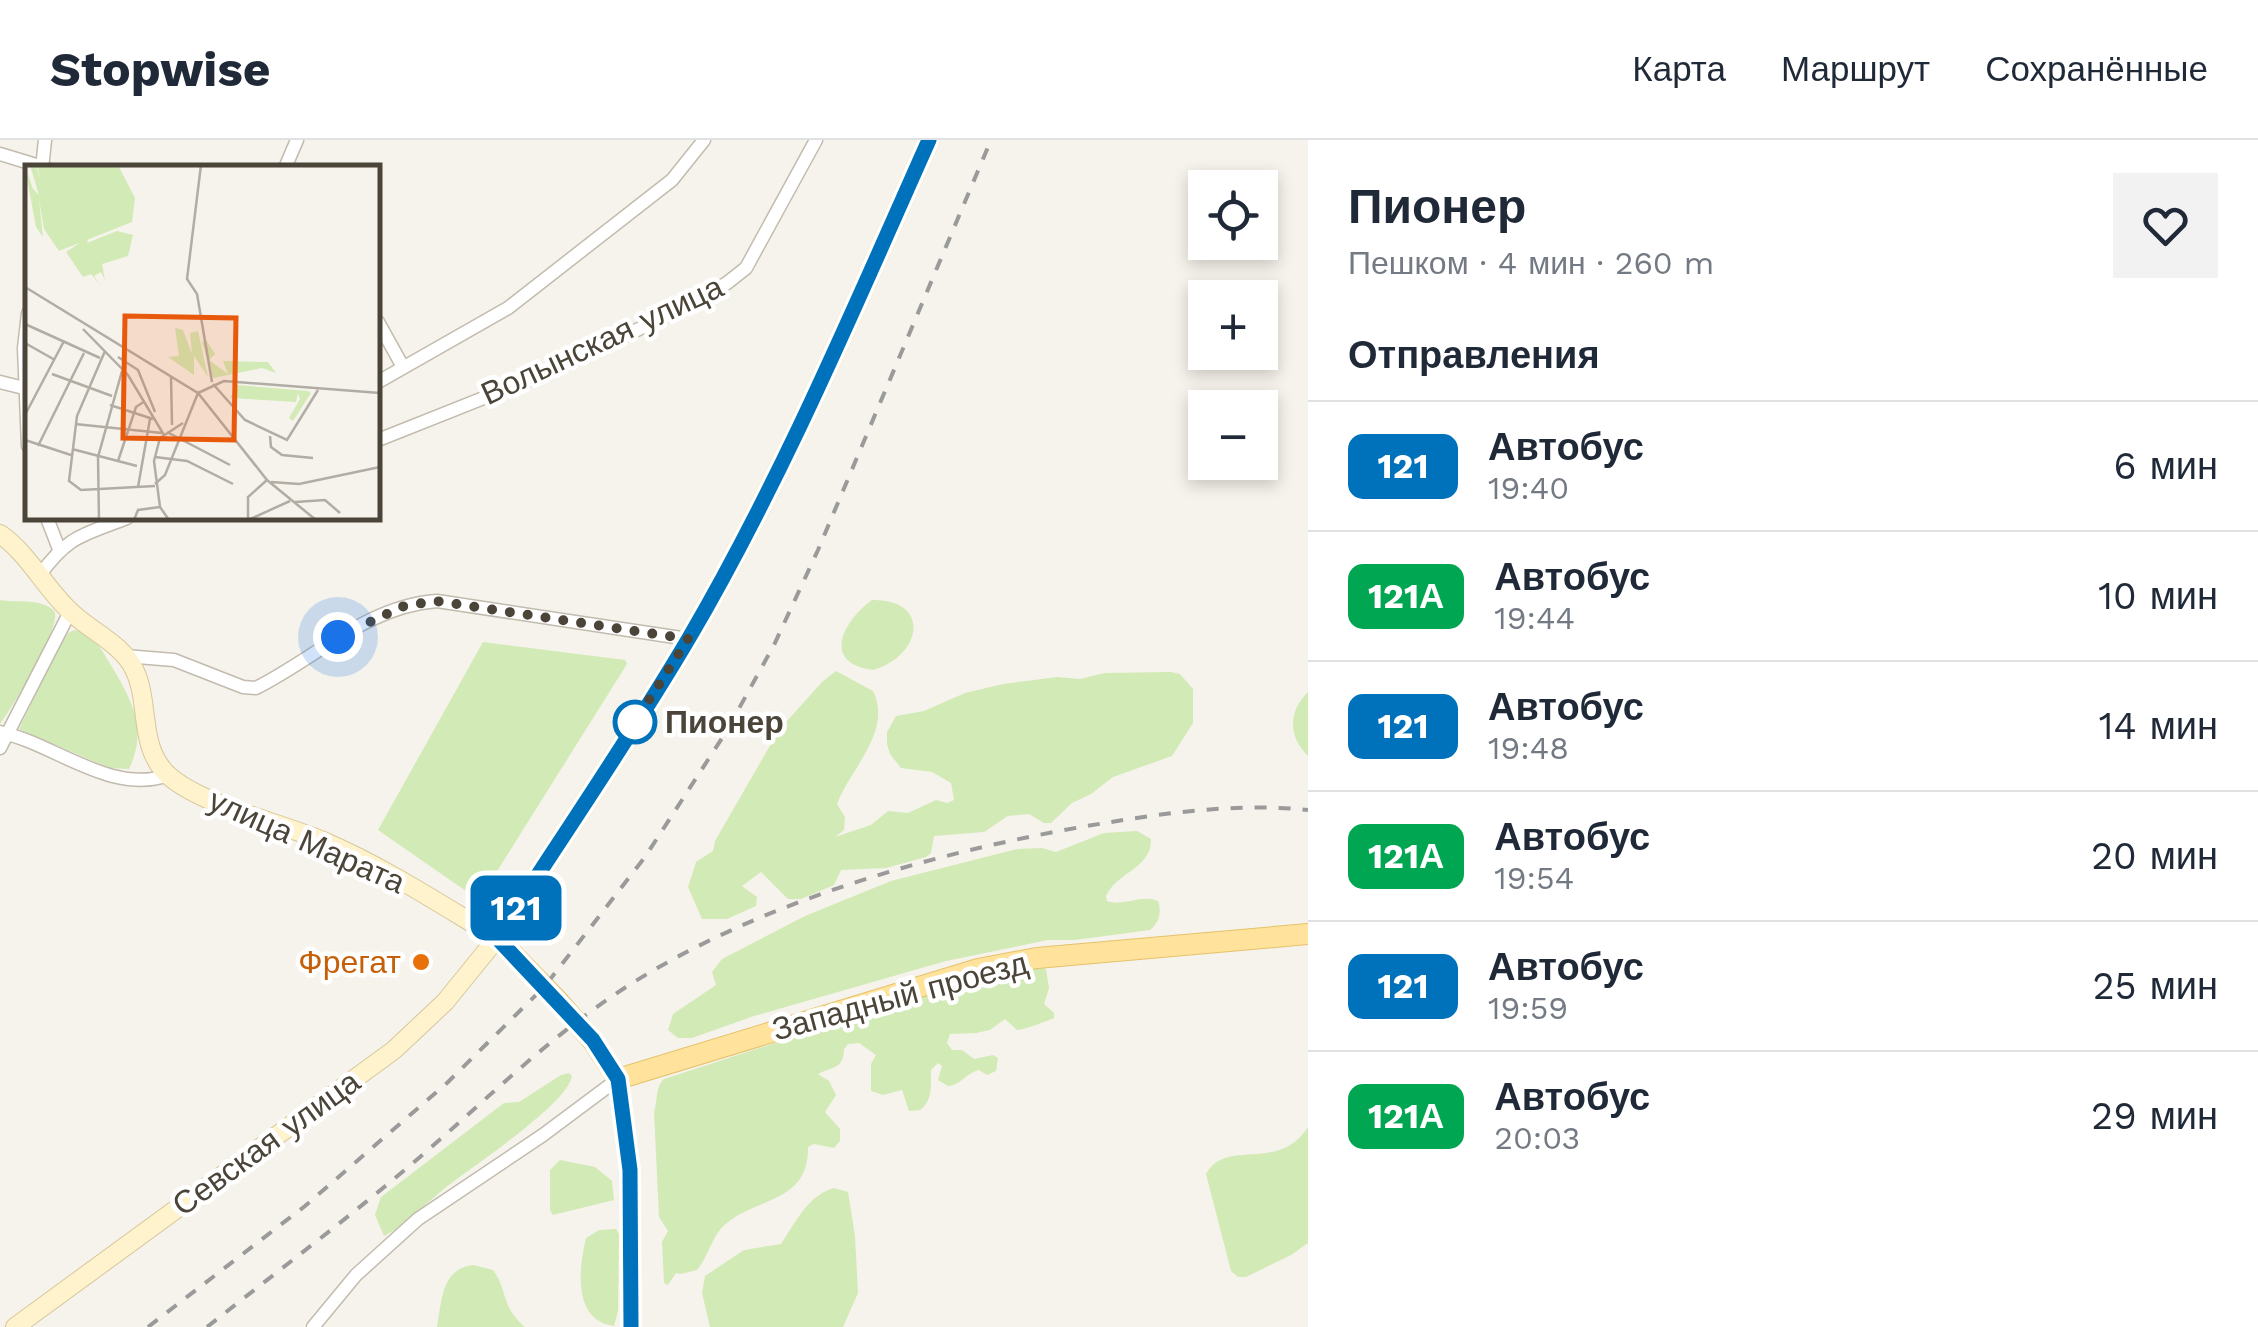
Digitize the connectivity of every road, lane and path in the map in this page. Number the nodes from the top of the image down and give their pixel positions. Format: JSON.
{"nodes":[{"id":1,"x":45,"y":140,"type":"edge"},
{"id":2,"x":296,"y":140,"type":"edge"},
{"id":3,"x":704,"y":140,"type":"edge"},
{"id":4,"x":816,"y":140,"type":"edge"},
{"id":5,"x":929,"y":140,"type":"edge"},
{"id":6,"x":0,"y":154,"type":"edge"},
{"id":7,"x":37,"y":165,"type":"edge"},
{"id":8,"x":44,"y":165,"type":"edge"},
{"id":9,"x":286,"y":165,"type":"edge"},
{"id":10,"x":380,"y":326,"type":"edge"},
{"id":11,"x":403,"y":368,"type":"junction"},
{"id":12,"x":380,"y":381,"type":"edge"},
{"id":13,"x":0,"y":382,"type":"edge"},
{"id":14,"x":25,"y":388,"type":"edge"},
{"id":15,"x":380,"y":439,"type":"edge"},
{"id":16,"x":48,"y":520,"type":"edge"},
{"id":17,"x":121,"y":520,"type":"edge"},
{"id":18,"x":0,"y":534,"type":"edge"},
{"id":19,"x":59,"y":549,"type":"junction"},
{"id":20,"x":39,"y":576,"type":"junction"},
{"id":21,"x":70,"y":612,"type":"junction"},
{"id":22,"x":688,"y":639,"type":"junction"},
{"id":23,"x":125,"y":656,"type":"junction"},
{"id":24,"x":4,"y":733,"type":"edge"},
{"id":25,"x":0,"y":748,"type":"edge"},
{"id":26,"x":168,"y":775,"type":"junction"},
{"id":27,"x":1308,"y":934,"type":"edge"},
{"id":28,"x":497,"y":938,"type":"junction"},
{"id":29,"x":618,"y":1079,"type":"junction"},
{"id":30,"x":14,"y":1327,"type":"edge"},
{"id":31,"x":313,"y":1327,"type":"edge"},
{"id":32,"x":631,"y":1327,"type":"edge"}],
"edges":[{"from":1,"to":8,"type":"street"},
{"from":2,"to":9,"type":"street"},
{"from":3,"to":11,"type":"street"},
{"from":4,"to":15,"type":"street","name":"Волынская улица"},
{"from":5,"to":22,"type":"main road"},
{"from":6,"to":7,"type":"street"},
{"from":10,"to":11,"type":"street"},
{"from":11,"to":12,"type":"street"},
{"from":13,"to":14,"type":"street"},
{"from":16,"to":19,"type":"street"},
{"from":17,"to":19,"type":"street"},
{"from":18,"to":20,"type":"street"},
{"from":19,"to":20,"type":"street"},
{"from":20,"to":21,"type":"street"},
{"from":21,"to":23,"type":"street"},
{"from":21,"to":24,"type":"street"},
{"from":22,"to":23,"type":"street"},
{"from":22,"to":28,"type":"main road"},
{"from":23,"to":26,"type":"street"},
{"from":24,"to":25,"type":"street"},
{"from":24,"to":26,"type":"street"},
{"from":26,"to":28,"type":"street","name":"улица Марата"},
{"from":27,"to":29,"type":"main road","name":"Западный проезд"},
{"from":28,"to":29,"type":"main road","bridge":true},
{"from":28,"to":30,"type":"street","name":"Севская улица"},
{"from":29,"to":31,"type":"street"},
{"from":29,"to":32,"type":"street"}]}
